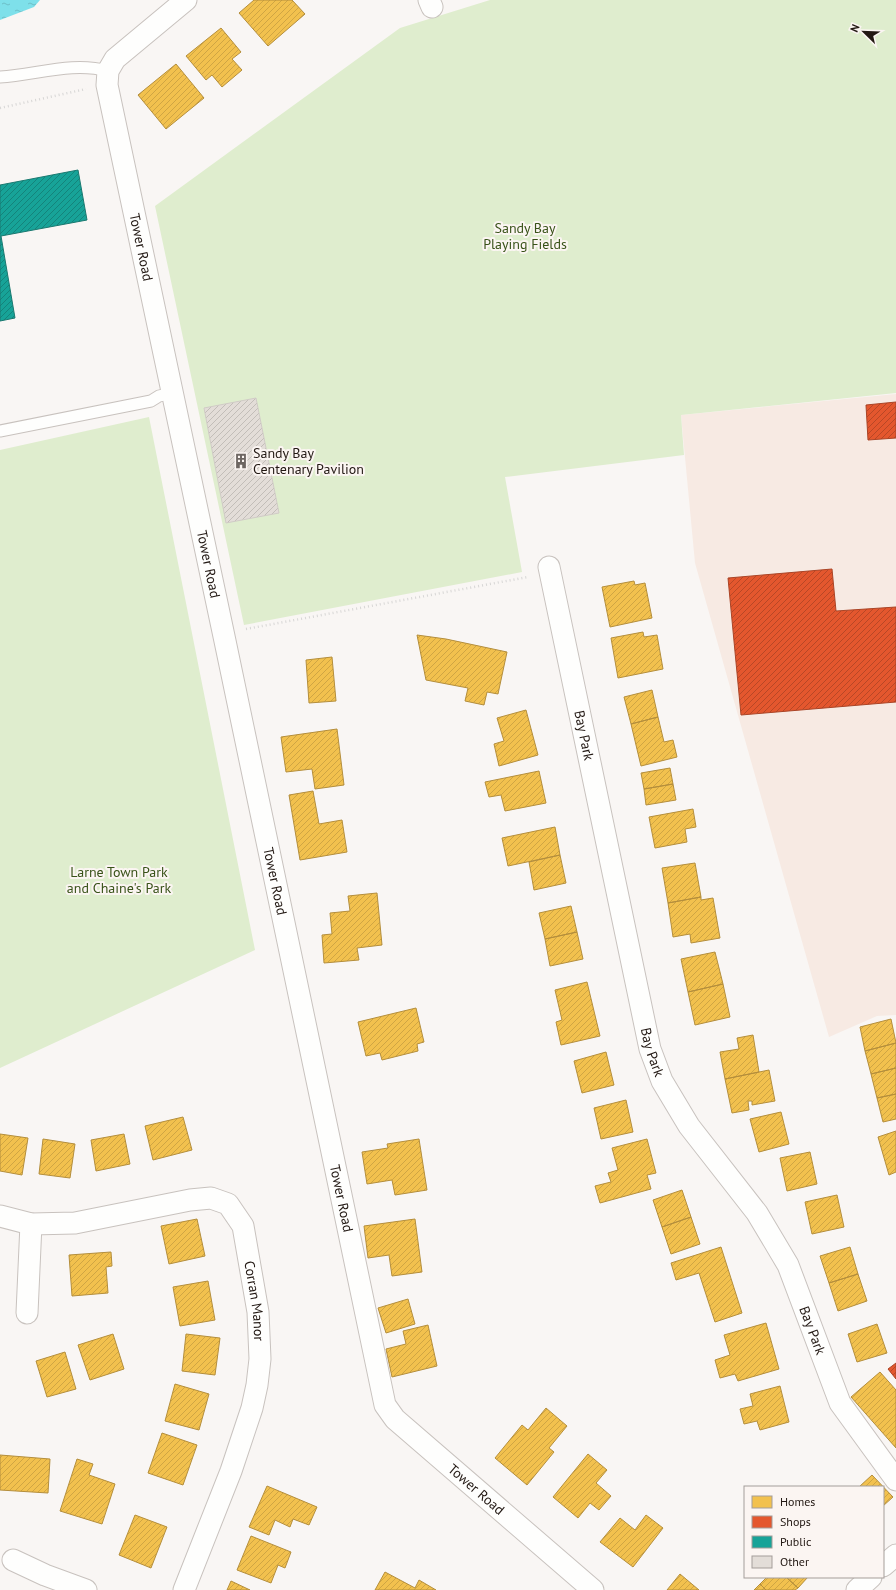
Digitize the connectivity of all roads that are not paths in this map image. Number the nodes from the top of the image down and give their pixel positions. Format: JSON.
{"nodes":[{"id":1,"x":186,"y":0,"type":"edge"},
{"id":2,"x":0,"y":77,"type":"edge"},
{"id":3,"x":107,"y":78,"type":"junction"},
{"id":4,"x":173,"y":393,"type":"junction"},
{"id":5,"x":0,"y":431,"type":"edge"},
{"id":6,"x":550,"y":570,"type":"road end"},
{"id":7,"x":0,"y":1216,"type":"edge"},
{"id":8,"x":31,"y":1224,"type":"junction"},
{"id":9,"x":27,"y":1313,"type":"dead end"},
{"id":10,"x":896,"y":1480,"type":"edge"},
{"id":11,"x":896,"y":1555,"type":"edge"},
{"id":12,"x":13,"y":1560,"type":"dead end"},
{"id":13,"x":884,"y":1565,"type":"edge"},
{"id":14,"x":870,"y":1578,"type":"edge"},
{"id":15,"x":86,"y":1590,"type":"edge"},
{"id":16,"x":184,"y":1590,"type":"edge"},
{"id":17,"x":593,"y":1590,"type":"edge"},
{"id":18,"x":857,"y":1590,"type":"edge"}],
"edges":[{"from":1,"to":3,"type":"street"},
{"from":2,"to":3,"type":"lane"},
{"from":3,"to":4,"type":"street","name":"Tower Road"},
{"from":4,"to":5,"type":"lane"},
{"from":4,"to":17,"type":"street","name":"Tower Road"},
{"from":6,"to":10,"type":"street","name":"Bay Park"},
{"from":7,"to":8,"type":"street","name":"Corran Manor"},
{"from":8,"to":9,"type":"street"},
{"from":8,"to":16,"type":"street","name":"Corran Manor"},
{"from":11,"to":13,"type":"street"},
{"from":12,"to":15,"type":"street"},
{"from":14,"to":18,"type":"street"}]}
